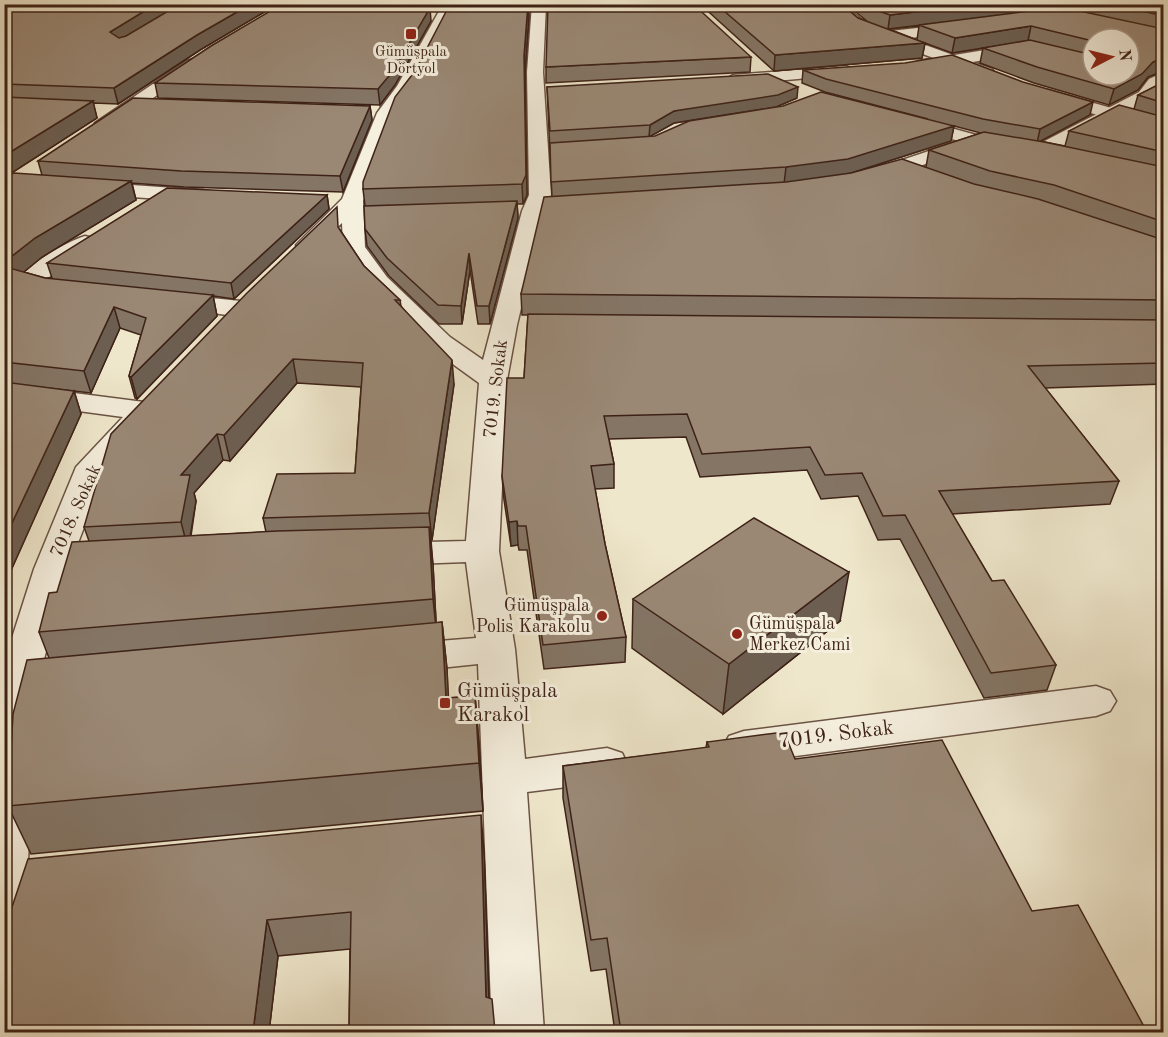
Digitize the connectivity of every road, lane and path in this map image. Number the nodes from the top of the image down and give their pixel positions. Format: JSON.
{"nodes":[{"id":1,"x":257,"y":4,"type":"edge"},
{"id":2,"x":832,"y":4,"type":"edge"},
{"id":3,"x":291,"y":6,"type":"edge"},
{"id":4,"x":538,"y":9,"type":"edge"},
{"id":5,"x":336,"y":10,"type":"edge"},
{"id":6,"x":445,"y":12,"type":"edge"},
{"id":7,"x":1024,"y":12,"type":"edge"},
{"id":8,"x":268,"y":19,"type":"edge"},
{"id":9,"x":979,"y":25,"type":"edge"},
{"id":10,"x":890,"y":36,"type":"junction"},
{"id":11,"x":1164,"y":38,"type":"edge"},
{"id":12,"x":207,"y":55,"type":"edge"},
{"id":13,"x":955,"y":60,"type":"junction"},
{"id":14,"x":1081,"y":61,"type":"edge"},
{"id":15,"x":753,"y":63,"type":"dead end"},
{"id":16,"x":903,"y":68,"type":"edge"},
{"id":17,"x":867,"y":70,"type":"edge"},
{"id":18,"x":1141,"y":75,"type":"edge"},
{"id":19,"x":996,"y":76,"type":"edge"},
{"id":20,"x":769,"y":78,"type":"junction"},
{"id":21,"x":1162,"y":80,"type":"edge"},
{"id":22,"x":711,"y":81,"type":"edge"},
{"id":23,"x":1037,"y":92,"type":"edge"},
{"id":24,"x":808,"y":94,"type":"edge"},
{"id":25,"x":166,"y":107,"type":"edge"},
{"id":26,"x":127,"y":108,"type":"junction"},
{"id":27,"x":87,"y":110,"type":"edge"},
{"id":28,"x":362,"y":113,"type":"edge"},
{"id":29,"x":386,"y":113,"type":"junction"},
{"id":30,"x":1108,"y":114,"type":"junction"},
{"id":31,"x":899,"y":119,"type":"edge"},
{"id":32,"x":1164,"y":129,"type":"edge"},
{"id":33,"x":92,"y":131,"type":"edge"},
{"id":34,"x":979,"y":141,"type":"junction"},
{"id":35,"x":561,"y":150,"type":"edge"},
{"id":36,"x":1040,"y":151,"type":"junction"},
{"id":37,"x":538,"y":152,"type":"junction"},
{"id":38,"x":1062,"y":156,"type":"edge"},
{"id":39,"x":900,"y":168,"type":"junction"},
{"id":40,"x":33,"y":169,"type":"dead end"},
{"id":41,"x":934,"y":180,"type":"edge"},
{"id":42,"x":848,"y":183,"type":"edge"},
{"id":43,"x":8,"y":185,"type":"edge"},
{"id":44,"x":165,"y":194,"type":"junction"},
{"id":45,"x":228,"y":196,"type":"edge"},
{"id":46,"x":341,"y":200,"type":"junction"},
{"id":47,"x":555,"y":207,"type":"edge"},
{"id":48,"x":534,"y":208,"type":"junction"},
{"id":49,"x":136,"y":212,"type":"edge"},
{"id":50,"x":106,"y":230,"type":"edge"},
{"id":51,"x":284,"y":267,"type":"edge"},
{"id":52,"x":86,"y":292,"type":"edge"},
{"id":53,"x":154,"y":299,"type":"edge"},
{"id":54,"x":217,"y":335,"type":"edge"},
{"id":55,"x":493,"y":380,"type":"junction"},
{"id":56,"x":168,"y":386,"type":"edge"},
{"id":57,"x":4,"y":392,"type":"edge"},
{"id":58,"x":144,"y":411,"type":"junction"},
{"id":59,"x":482,"y":551,"type":"junction"},
{"id":60,"x":355,"y":555,"type":"edge"},
{"id":61,"x":86,"y":567,"type":"edge"},
{"id":62,"x":51,"y":569,"type":"junction"},
{"id":63,"x":496,"y":649,"type":"junction"},
{"id":64,"x":367,"y":661,"type":"edge"},
{"id":65,"x":1096,"y":701,"type":"dead end"},
{"id":66,"x":706,"y":752,"type":"edge"},
{"id":67,"x":647,"y":760,"type":"edge"},
{"id":68,"x":505,"y":778,"type":"junction"},
{"id":69,"x":17,"y":880,"type":"edge"},
{"id":70,"x":518,"y":1032,"type":"edge"}],
"edges":[{"from":1,"to":3,"type":"street"},
{"from":2,"to":10,"type":"street"},
{"from":3,"to":5,"type":"street"},
{"from":3,"to":8,"type":"street"},
{"from":4,"to":37,"type":"street","name":"7019. Sokak"},
{"from":6,"to":29,"type":"street"},
{"from":7,"to":11,"type":"street"},
{"from":9,"to":10,"type":"street"},
{"from":10,"to":13,"type":"street"},
{"from":12,"to":26,"type":"street"},
{"from":13,"to":14,"type":"street"},
{"from":13,"to":16,"type":"street"},
{"from":13,"to":19,"type":"street"},
{"from":15,"to":20,"type":"street"},
{"from":17,"to":20,"type":"street"},
{"from":18,"to":21,"type":"street"},
{"from":20,"to":22,"type":"street"},
{"from":20,"to":24,"type":"street"},
{"from":21,"to":30,"type":"street"},
{"from":23,"to":30,"type":"street"},
{"from":25,"to":26,"type":"street"},
{"from":26,"to":27,"type":"street"},
{"from":26,"to":33,"type":"street"},
{"from":28,"to":29,"type":"street"},
{"from":29,"to":46,"type":"street"},
{"from":30,"to":32,"type":"street"},
{"from":30,"to":36,"type":"street"},
{"from":31,"to":34,"type":"street"},
{"from":34,"to":36,"type":"street"},
{"from":34,"to":39,"type":"street"},
{"from":35,"to":37,"type":"street"},
{"from":36,"to":38,"type":"street"},
{"from":37,"to":48,"type":"street","name":"7019. Sokak"},
{"from":39,"to":41,"type":"street"},
{"from":39,"to":42,"type":"street"},
{"from":40,"to":43,"type":"street"},
{"from":43,"to":44,"type":"street"},
{"from":44,"to":45,"type":"street"},
{"from":44,"to":49,"type":"street"},
{"from":46,"to":51,"type":"street"},
{"from":46,"to":55,"type":"street"},
{"from":47,"to":48,"type":"street"},
{"from":48,"to":55,"type":"street","name":"7019. Sokak"},
{"from":50,"to":52,"type":"street"},
{"from":53,"to":54,"type":"street"},
{"from":55,"to":59,"type":"street","name":"7019. Sokak"},
{"from":56,"to":58,"type":"street","name":"7018. Sokak"},
{"from":57,"to":58,"type":"street"},
{"from":58,"to":62,"type":"street","name":"7018. Sokak"},
{"from":59,"to":60,"type":"street"},
{"from":59,"to":63,"type":"street","name":"7019. Sokak"},
{"from":61,"to":62,"type":"street"},
{"from":62,"to":69,"type":"street","name":"7018. Sokak"},
{"from":63,"to":64,"type":"street"},
{"from":63,"to":68,"type":"street","name":"7019. Sokak"},
{"from":65,"to":66,"type":"street","name":"7019. Sokak"},
{"from":67,"to":68,"type":"street"},
{"from":68,"to":70,"type":"street","name":"7019. Sokak"}]}
